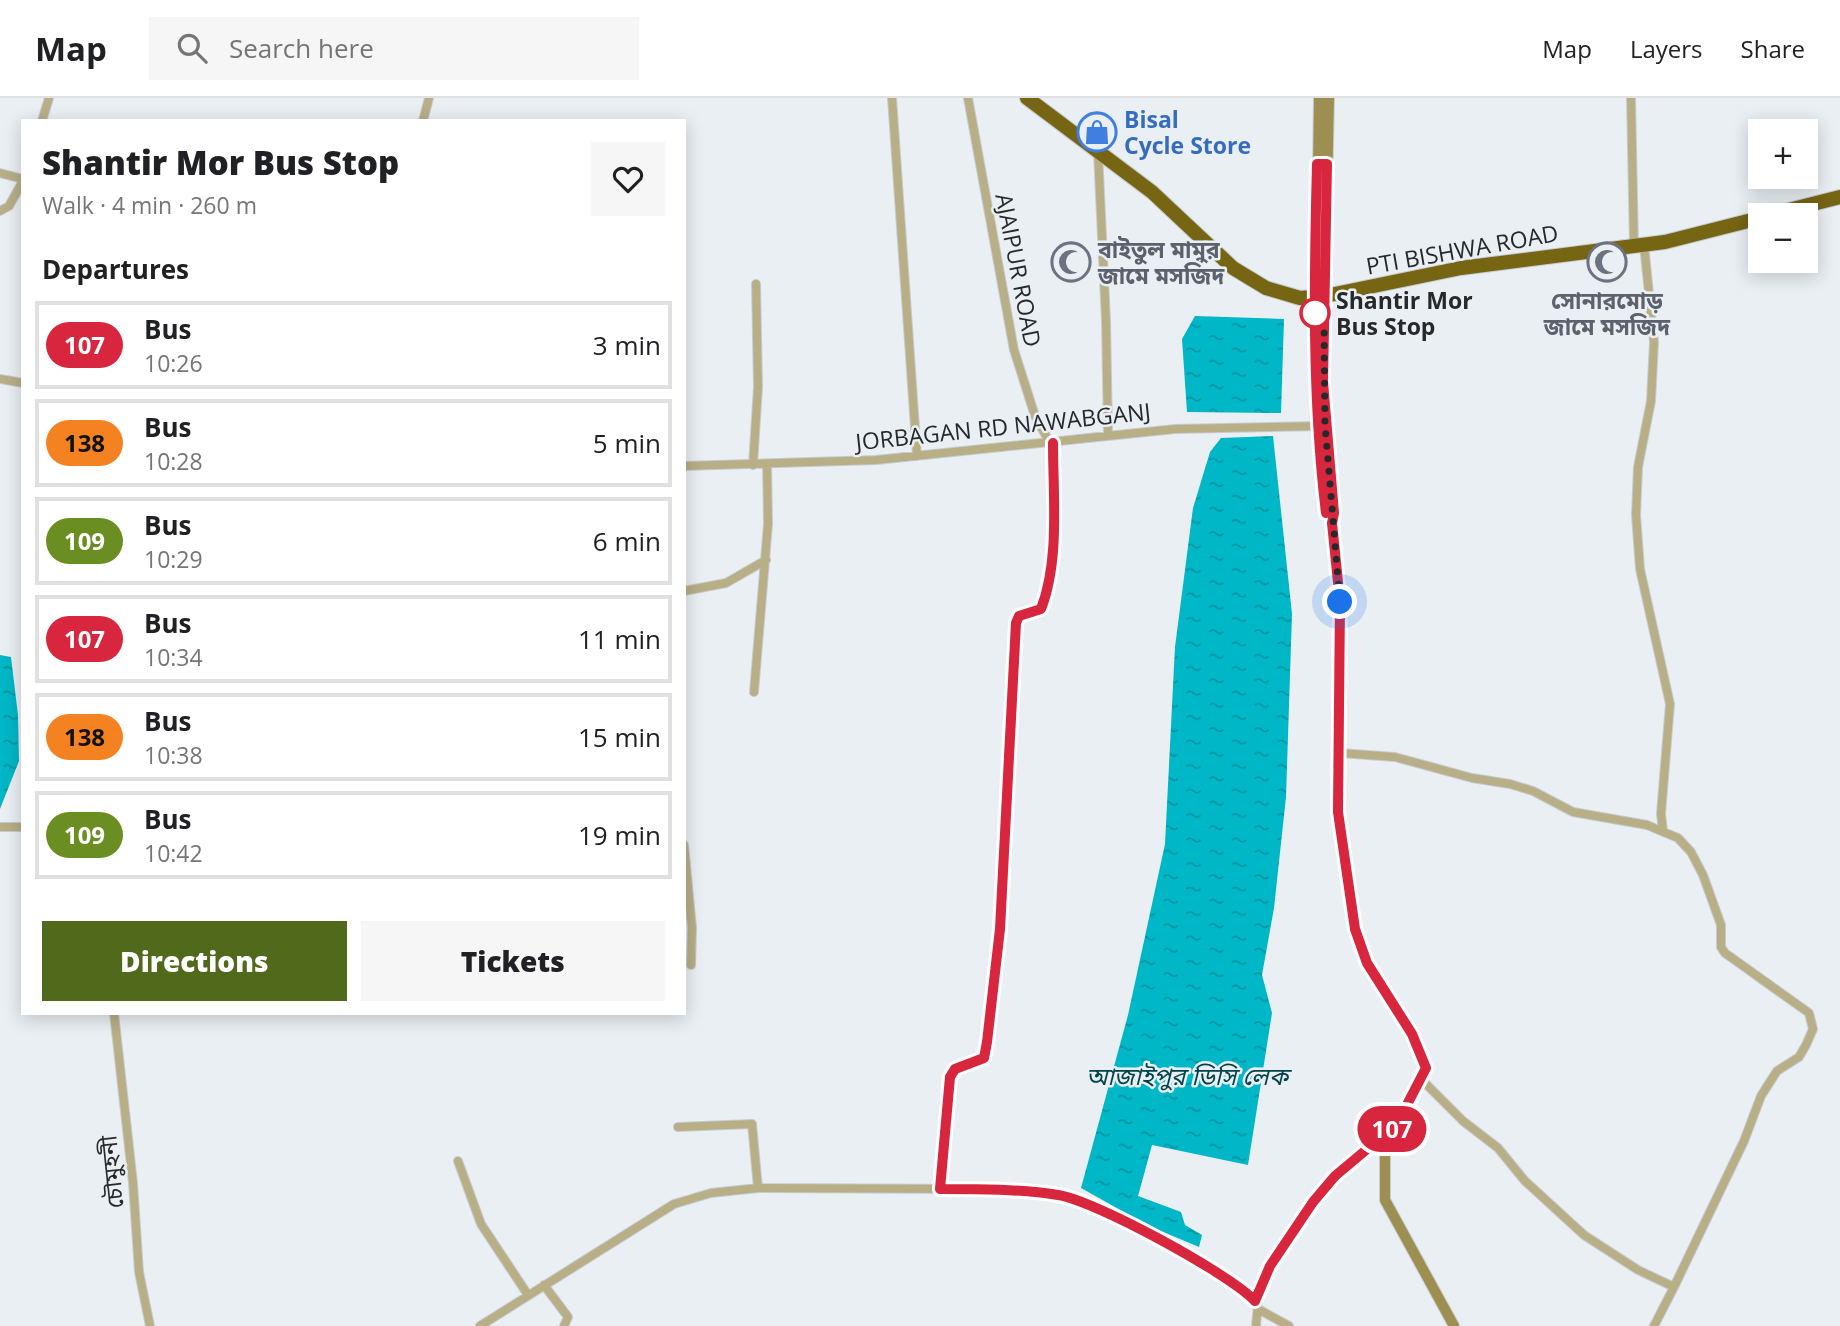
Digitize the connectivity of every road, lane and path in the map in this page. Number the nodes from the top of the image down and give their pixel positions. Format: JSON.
{"nodes":[{"id":1,"x":50,"y":98,"type":"edge"},
{"id":2,"x":429,"y":98,"type":"edge"},
{"id":3,"x":892,"y":98,"type":"edge"},
{"id":4,"x":968,"y":98,"type":"edge"},
{"id":5,"x":1027,"y":98,"type":"edge"},
{"id":6,"x":1319,"y":98,"type":"edge"},
{"id":7,"x":1329,"y":98,"type":"edge"},
{"id":8,"x":1631,"y":98,"type":"edge"},
{"id":9,"x":43,"y":119,"type":"edge"},
{"id":10,"x":424,"y":119,"type":"edge"},
{"id":11,"x":1098,"y":149,"type":"junction"},
{"id":12,"x":1322,"y":164,"type":"junction"},
{"id":13,"x":0,"y":173,"type":"edge"},
{"id":14,"x":21,"y":179,"type":"edge"},
{"id":15,"x":21,"y":184,"type":"edge"},
{"id":16,"x":1840,"y":197,"type":"edge"},
{"id":17,"x":1816,"y":203,"type":"edge"},
{"id":18,"x":0,"y":211,"type":"edge"},
{"id":19,"x":1748,"y":221,"type":"edge"},
{"id":20,"x":1639,"y":245,"type":"junction"},
{"id":21,"x":756,"y":284,"type":"dead end"},
{"id":22,"x":1320,"y":297,"type":"junction"},
{"id":23,"x":0,"y":379,"type":"edge"},
{"id":24,"x":21,"y":383,"type":"edge"},
{"id":25,"x":1320,"y":426,"type":"junction"},
{"id":26,"x":1108,"y":435,"type":"junction"},
{"id":27,"x":1052,"y":443,"type":"junction"},
{"id":28,"x":917,"y":456,"type":"junction"},
{"id":29,"x":767,"y":464,"type":"junction"},
{"id":30,"x":753,"y":465,"type":"junction"},
{"id":31,"x":686,"y":466,"type":"edge"},
{"id":32,"x":765,"y":560,"type":"junction"},
{"id":33,"x":686,"y":591,"type":"edge"},
{"id":34,"x":754,"y":692,"type":"dead end"},
{"id":35,"x":1340,"y":753,"type":"junction"},
{"id":36,"x":0,"y":827,"type":"edge"},
{"id":37,"x":21,"y":827,"type":"edge"},
{"id":38,"x":1663,"y":831,"type":"junction"},
{"id":39,"x":686,"y":866,"type":"edge"},
{"id":40,"x":691,"y":965,"type":"dead end"},
{"id":41,"x":114,"y":1015,"type":"edge"},
{"id":42,"x":1421,"y":1079,"type":"junction"},
{"id":43,"x":1397,"y":1124,"type":"junction"},
{"id":44,"x":678,"y":1127,"type":"dead end"},
{"id":45,"x":458,"y":1161,"type":"dead end"},
{"id":46,"x":758,"y":1188,"type":"junction"},
{"id":47,"x":940,"y":1189,"type":"junction"},
{"id":48,"x":544,"y":1285,"type":"junction"},
{"id":49,"x":1674,"y":1287,"type":"junction"},
{"id":50,"x":528,"y":1296,"type":"junction"},
{"id":51,"x":1256,"y":1305,"type":"junction"},
{"id":52,"x":150,"y":1326,"type":"edge"},
{"id":53,"x":480,"y":1326,"type":"edge"},
{"id":54,"x":564,"y":1326,"type":"edge"},
{"id":55,"x":1256,"y":1326,"type":"edge"},
{"id":56,"x":1289,"y":1326,"type":"edge"},
{"id":57,"x":1454,"y":1326,"type":"edge"},
{"id":58,"x":1654,"y":1326,"type":"edge"}],
"edges":[{"from":1,"to":9,"type":"street"},
{"from":2,"to":10,"type":"street"},
{"from":3,"to":28,"type":"street"},
{"from":4,"to":27,"type":"street","name":"AJAIPUR ROAD"},
{"from":5,"to":11,"type":"highway","name":"PTI BISHWA ROAD"},
{"from":6,"to":12,"type":"street"},
{"from":7,"to":12,"type":"street"},
{"from":8,"to":20,"type":"street"},
{"from":11,"to":22,"type":"highway","name":"PTI BISHWA ROAD"},
{"from":11,"to":26,"type":"street"},
{"from":12,"to":22,"type":"street"},
{"from":13,"to":14,"type":"street"},
{"from":15,"to":18,"type":"street"},
{"from":16,"to":17,"type":"highway"},
{"from":19,"to":20,"type":"highway","name":"PTI BISHWA ROAD"},
{"from":20,"to":22,"type":"highway","name":"PTI BISHWA ROAD"},
{"from":20,"to":38,"type":"street"},
{"from":21,"to":30,"type":"street"},
{"from":22,"to":25,"type":"street"},
{"from":23,"to":24,"type":"street"},
{"from":25,"to":26,"type":"street","name":"JORBAGAN RD NAWABGANJ"},
{"from":25,"to":35,"type":"street"},
{"from":26,"to":27,"type":"street","name":"JORBAGAN RD NAWABGANJ"},
{"from":27,"to":28,"type":"street","name":"JORBAGAN RD NAWABGANJ"},
{"from":27,"to":47,"type":"street"},
{"from":28,"to":29,"type":"street","name":"JORBAGAN RD NAWABGANJ"},
{"from":29,"to":30,"type":"street","name":"JORBAGAN RD NAWABGANJ"},
{"from":29,"to":32,"type":"street"},
{"from":30,"to":31,"type":"street","name":"JORBAGAN RD NAWABGANJ"},
{"from":32,"to":33,"type":"street"},
{"from":32,"to":34,"type":"street"},
{"from":35,"to":38,"type":"street"},
{"from":35,"to":42,"type":"street"},
{"from":36,"to":37,"type":"street"},
{"from":38,"to":49,"type":"street"},
{"from":39,"to":40,"type":"street"},
{"from":41,"to":52,"type":"street","name":"চৌমুহনী"},
{"from":42,"to":43,"type":"street"},
{"from":42,"to":49,"type":"street"},
{"from":43,"to":51,"type":"street"},
{"from":43,"to":57,"type":"street"},
{"from":44,"to":46,"type":"street"},
{"from":45,"to":50,"type":"street"},
{"from":46,"to":47,"type":"street"},
{"from":46,"to":48,"type":"street"},
{"from":47,"to":51,"type":"street"},
{"from":48,"to":50,"type":"street"},
{"from":48,"to":54,"type":"street"},
{"from":49,"to":58,"type":"street"},
{"from":50,"to":53,"type":"street"},
{"from":51,"to":55,"type":"street"},
{"from":51,"to":56,"type":"street"}]}
